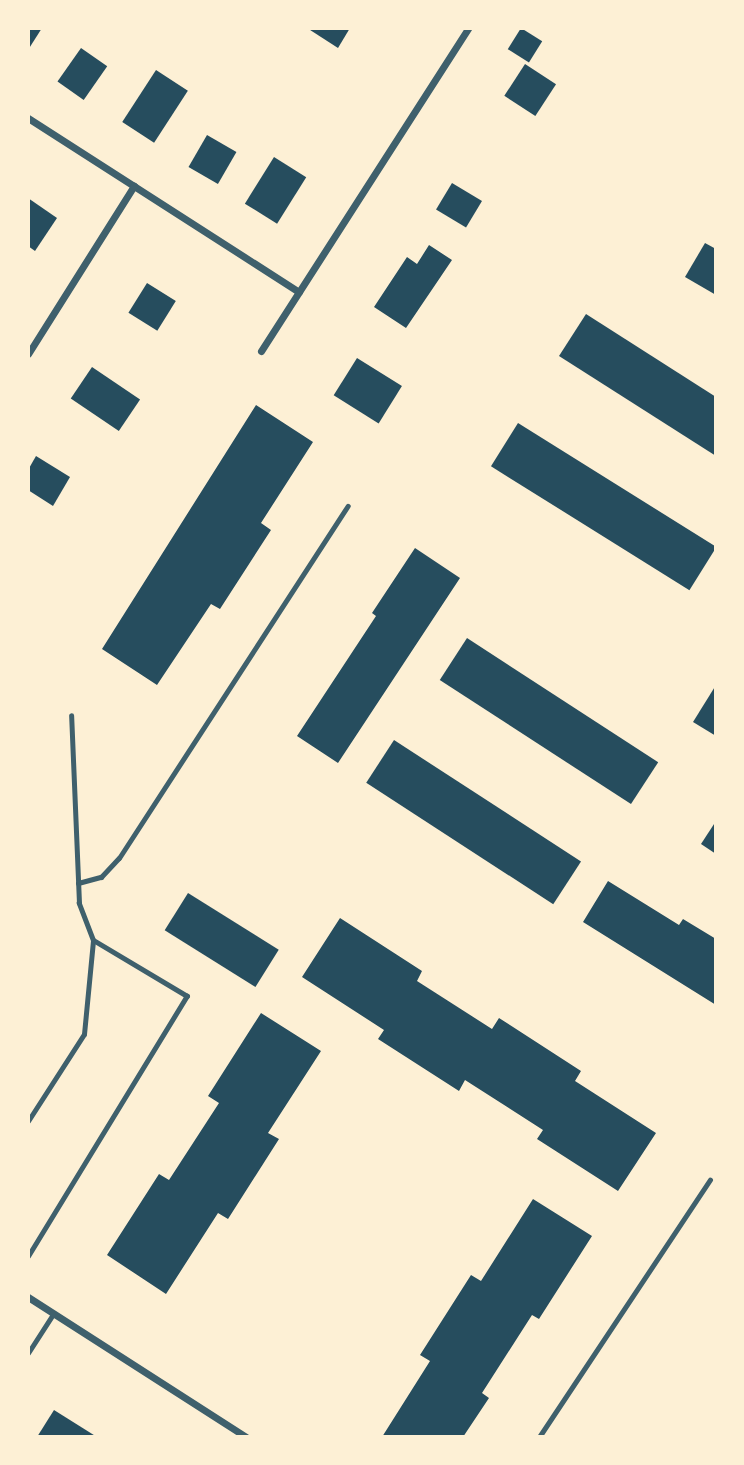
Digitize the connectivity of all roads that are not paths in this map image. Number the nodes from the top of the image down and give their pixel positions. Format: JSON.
{"nodes":[{"id":1,"x":468,"y":28,"type":"edge"},
{"id":2,"x":28,"y":118,"type":"edge"},
{"id":3,"x":134,"y":186,"type":"junction"},
{"id":4,"x":299,"y":292,"type":"junction"},
{"id":5,"x":261,"y":351,"type":"dead end"},
{"id":6,"x":28,"y":354,"type":"edge"},
{"id":7,"x":348,"y":506,"type":"dead end"},
{"id":8,"x":71,"y":715,"type":"dead end"},
{"id":9,"x":78,"y":883,"type":"junction"},
{"id":10,"x":93,"y":940,"type":"junction"},
{"id":11,"x":28,"y":1121,"type":"edge"},
{"id":12,"x":710,"y":1180,"type":"dead end"},
{"id":13,"x":28,"y":1256,"type":"edge"},
{"id":14,"x":28,"y":1297,"type":"edge"},
{"id":15,"x":53,"y":1314,"type":"junction"},
{"id":16,"x":28,"y":1353,"type":"edge"},
{"id":17,"x":246,"y":1437,"type":"edge"},
{"id":18,"x":539,"y":1437,"type":"edge"}],
"edges":[{"from":1,"to":4,"type":"street"},
{"from":2,"to":3,"type":"street"},
{"from":3,"to":4,"type":"street"},
{"from":3,"to":6,"type":"street"},
{"from":4,"to":5,"type":"street"},
{"from":7,"to":9,"type":"lane"},
{"from":8,"to":9,"type":"lane"},
{"from":9,"to":10,"type":"lane"},
{"from":10,"to":11,"type":"lane"},
{"from":10,"to":13,"type":"lane"},
{"from":12,"to":18,"type":"lane"},
{"from":14,"to":15,"type":"street"},
{"from":15,"to":16,"type":"lane"},
{"from":15,"to":17,"type":"street"}]}
